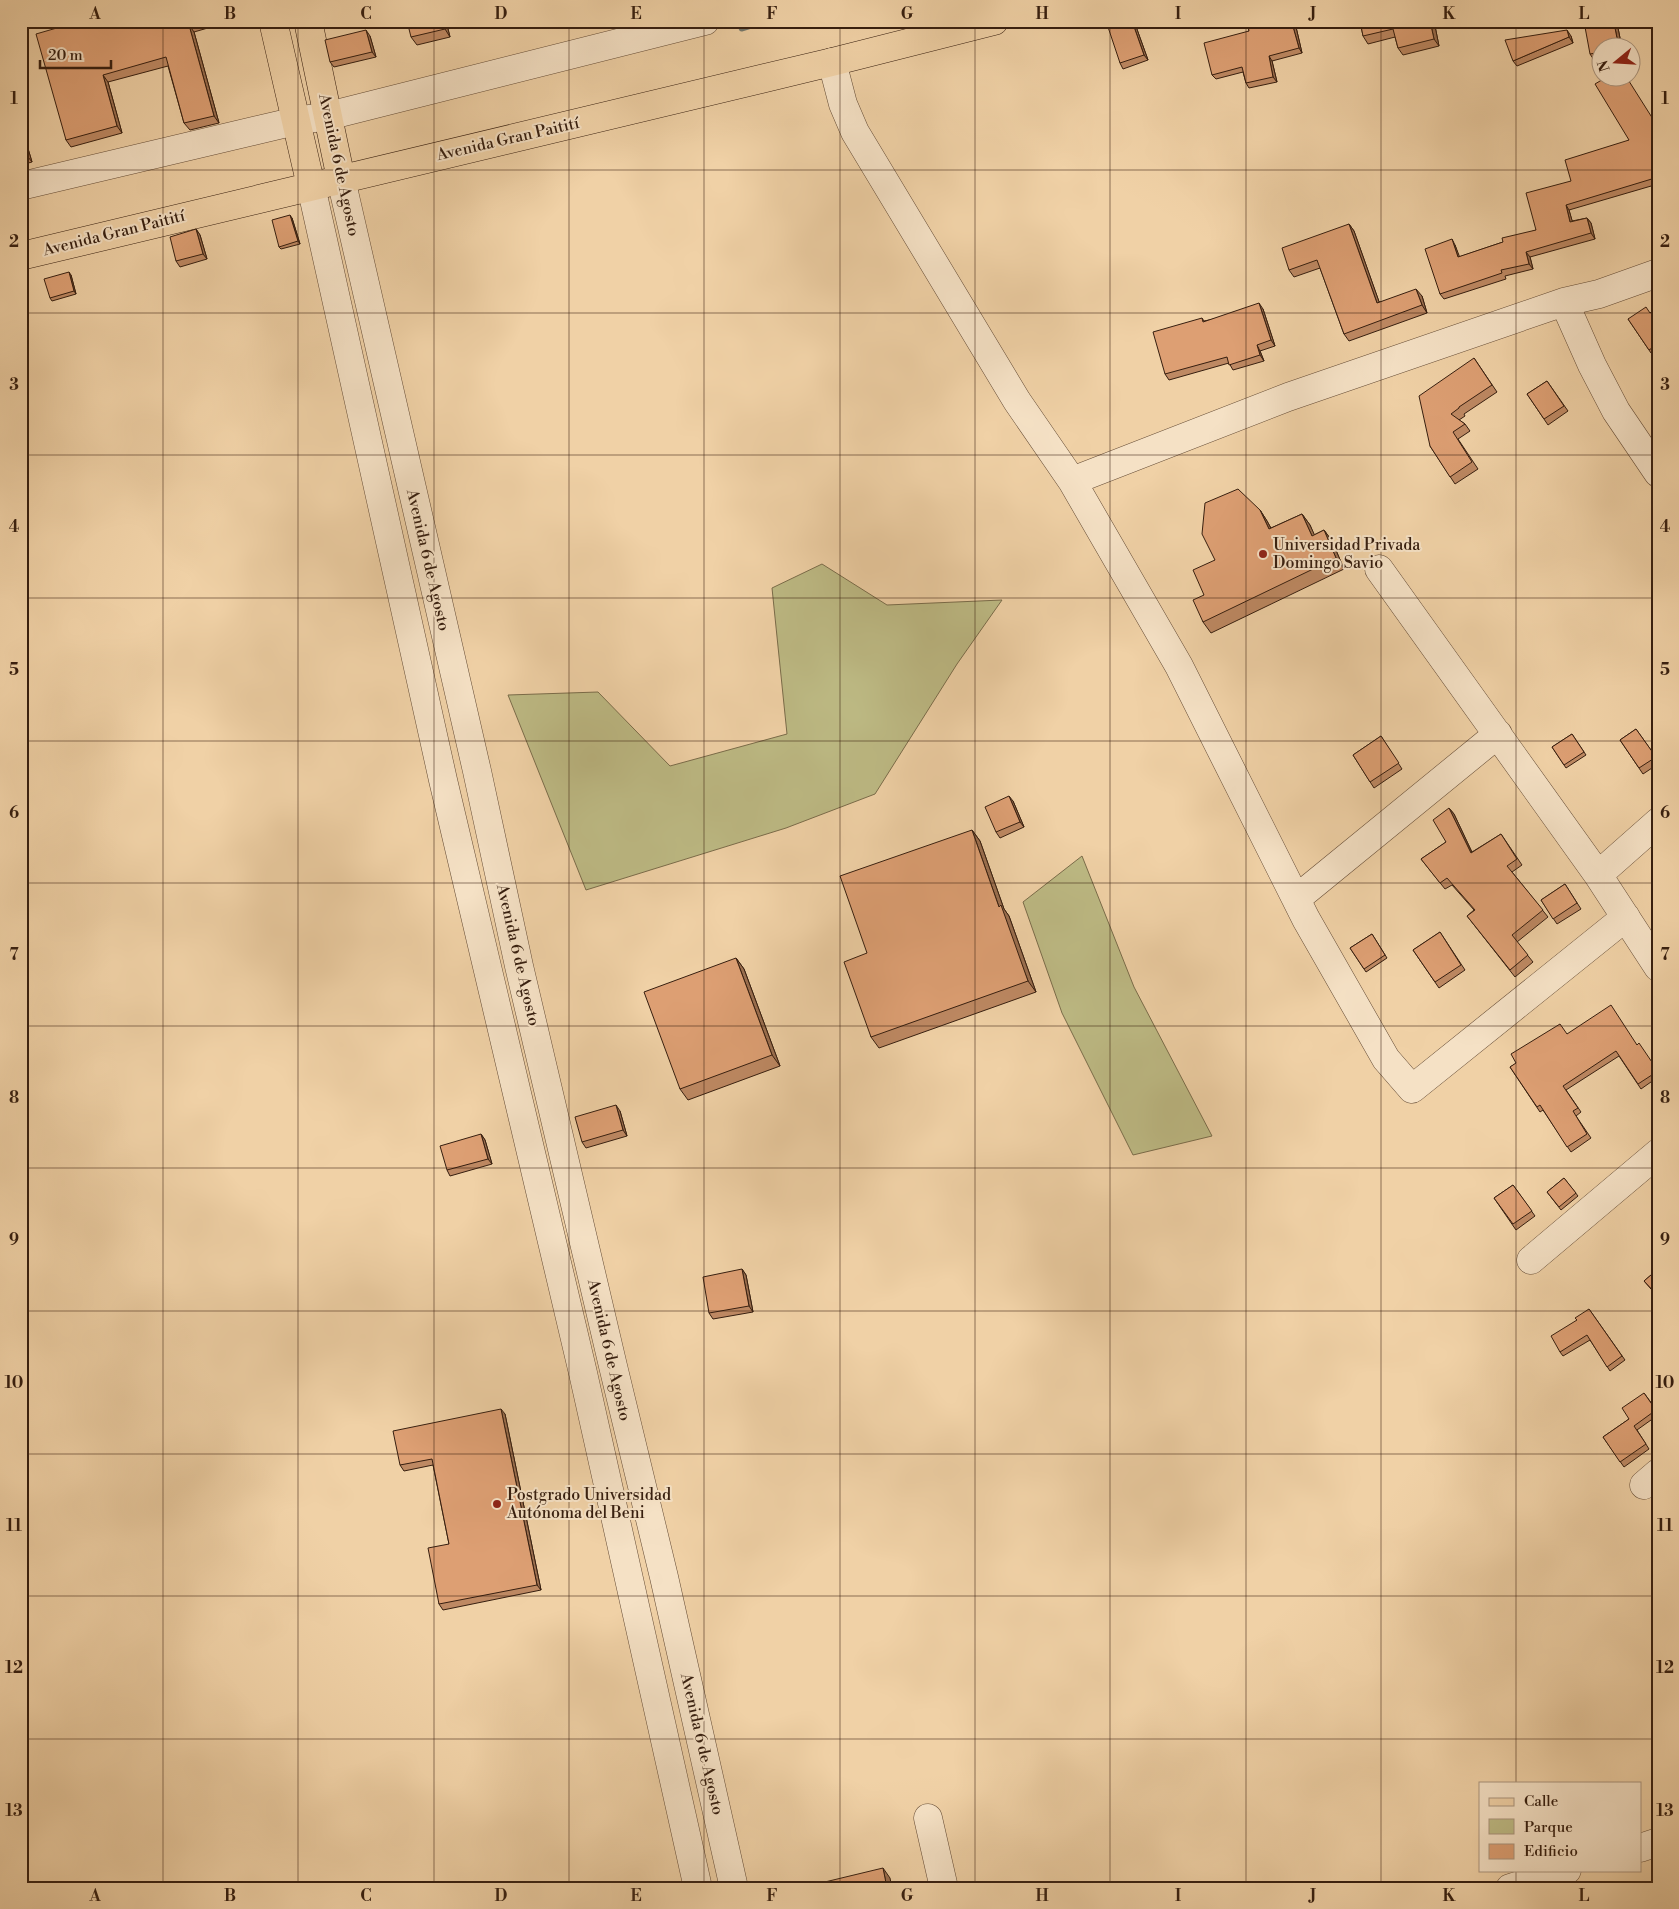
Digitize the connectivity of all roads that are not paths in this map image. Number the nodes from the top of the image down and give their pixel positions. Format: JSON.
{"nodes":[{"id":1,"x":273,"y":21,"type":"edge"},
{"id":2,"x":308,"y":21,"type":"edge"},
{"id":3,"x":705,"y":21,"type":"edge"},
{"id":4,"x":994,"y":21,"type":"edge"},
{"id":5,"x":832,"y":62,"type":"junction"},
{"id":6,"x":328,"y":116,"type":"junction"},
{"id":7,"x":296,"y":121,"type":"junction"},
{"id":8,"x":341,"y":179,"type":"junction"},
{"id":9,"x":21,"y":186,"type":"edge"},
{"id":10,"x":311,"y":186,"type":"junction"},
{"id":11,"x":21,"y":256,"type":"edge"},
{"id":12,"x":1658,"y":273,"type":"edge"},
{"id":13,"x":1564,"y":302,"type":"junction"},
{"id":14,"x":406,"y":465,"type":"junction"},
{"id":15,"x":374,"y":471,"type":"junction"},
{"id":16,"x":1658,"y":473,"type":"edge"},
{"id":17,"x":1072,"y":481,"type":"junction"},
{"id":18,"x":1379,"y":569,"type":"dead end"},
{"id":19,"x":1498,"y":734,"type":"junction"},
{"id":20,"x":1658,"y":822,"type":"edge"},
{"id":21,"x":1598,"y":874,"type":"junction"},
{"id":22,"x":1296,"y":899,"type":"junction"},
{"id":23,"x":1626,"y":917,"type":"junction"},
{"id":24,"x":1658,"y":967,"type":"edge"},
{"id":25,"x":562,"y":1148,"type":"junction"},
{"id":26,"x":1658,"y":1153,"type":"edge"},
{"id":27,"x":532,"y":1155,"type":"junction"},
{"id":28,"x":1531,"y":1260,"type":"dead end"},
{"id":29,"x":612,"y":1366,"type":"junction"},
{"id":30,"x":583,"y":1373,"type":"junction"},
{"id":31,"x":928,"y":1818,"type":"dead end"},
{"id":32,"x":1658,"y":1842,"type":"edge"},
{"id":33,"x":1642,"y":1847,"type":"edge"},
{"id":34,"x":1561,"y":1872,"type":"edge"},
{"id":35,"x":698,"y":1888,"type":"edge"},
{"id":36,"x":734,"y":1888,"type":"edge"},
{"id":37,"x":944,"y":1888,"type":"edge"},
{"id":38,"x":1510,"y":1888,"type":"edge"}],
"edges":[{"from":1,"to":7,"type":"main road","name":"Avenida 6 de Agosto"},
{"from":2,"to":6,"type":"main road","name":"Avenida 6 de Agosto"},
{"from":3,"to":6,"type":"street"},
{"from":4,"to":5,"type":"main road","name":"Avenida Gran Paitití"},
{"from":5,"to":8,"type":"main road","name":"Avenida Gran Paitití"},
{"from":5,"to":17,"type":"street"},
{"from":6,"to":7,"type":"street"},
{"from":6,"to":8,"type":"main road","name":"Avenida 6 de Agosto"},
{"from":7,"to":9,"type":"street"},
{"from":7,"to":10,"type":"main road","name":"Avenida 6 de Agosto"},
{"from":8,"to":10,"type":"main road","name":"Avenida Gran Paitití"},
{"from":8,"to":14,"type":"street","name":"Avenida 6 de Agosto"},
{"from":10,"to":11,"type":"main road","name":"Avenida Gran Paitití"},
{"from":10,"to":15,"type":"street","name":"Avenida 6 de Agosto"},
{"from":12,"to":13,"type":"street"},
{"from":13,"to":16,"type":"street"},
{"from":13,"to":17,"type":"street"},
{"from":14,"to":15,"type":"street"},
{"from":14,"to":25,"type":"street","name":"Avenida 6 de Agosto"},
{"from":15,"to":27,"type":"street","name":"Avenida 6 de Agosto"},
{"from":17,"to":22,"type":"street"},
{"from":18,"to":19,"type":"street"},
{"from":19,"to":21,"type":"street"},
{"from":19,"to":22,"type":"street"},
{"from":20,"to":21,"type":"street"},
{"from":21,"to":23,"type":"street"},
{"from":22,"to":23,"type":"street"},
{"from":23,"to":24,"type":"street"},
{"from":25,"to":27,"type":"street"},
{"from":25,"to":29,"type":"street","name":"Avenida 6 de Agosto"},
{"from":26,"to":28,"type":"street"},
{"from":27,"to":30,"type":"street","name":"Avenida 6 de Agosto"},
{"from":29,"to":30,"type":"street"},
{"from":29,"to":36,"type":"street","name":"Avenida 6 de Agosto"},
{"from":30,"to":35,"type":"street","name":"Avenida 6 de Agosto"},
{"from":31,"to":37,"type":"street"},
{"from":32,"to":33,"type":"street"},
{"from":34,"to":38,"type":"street"}]}
